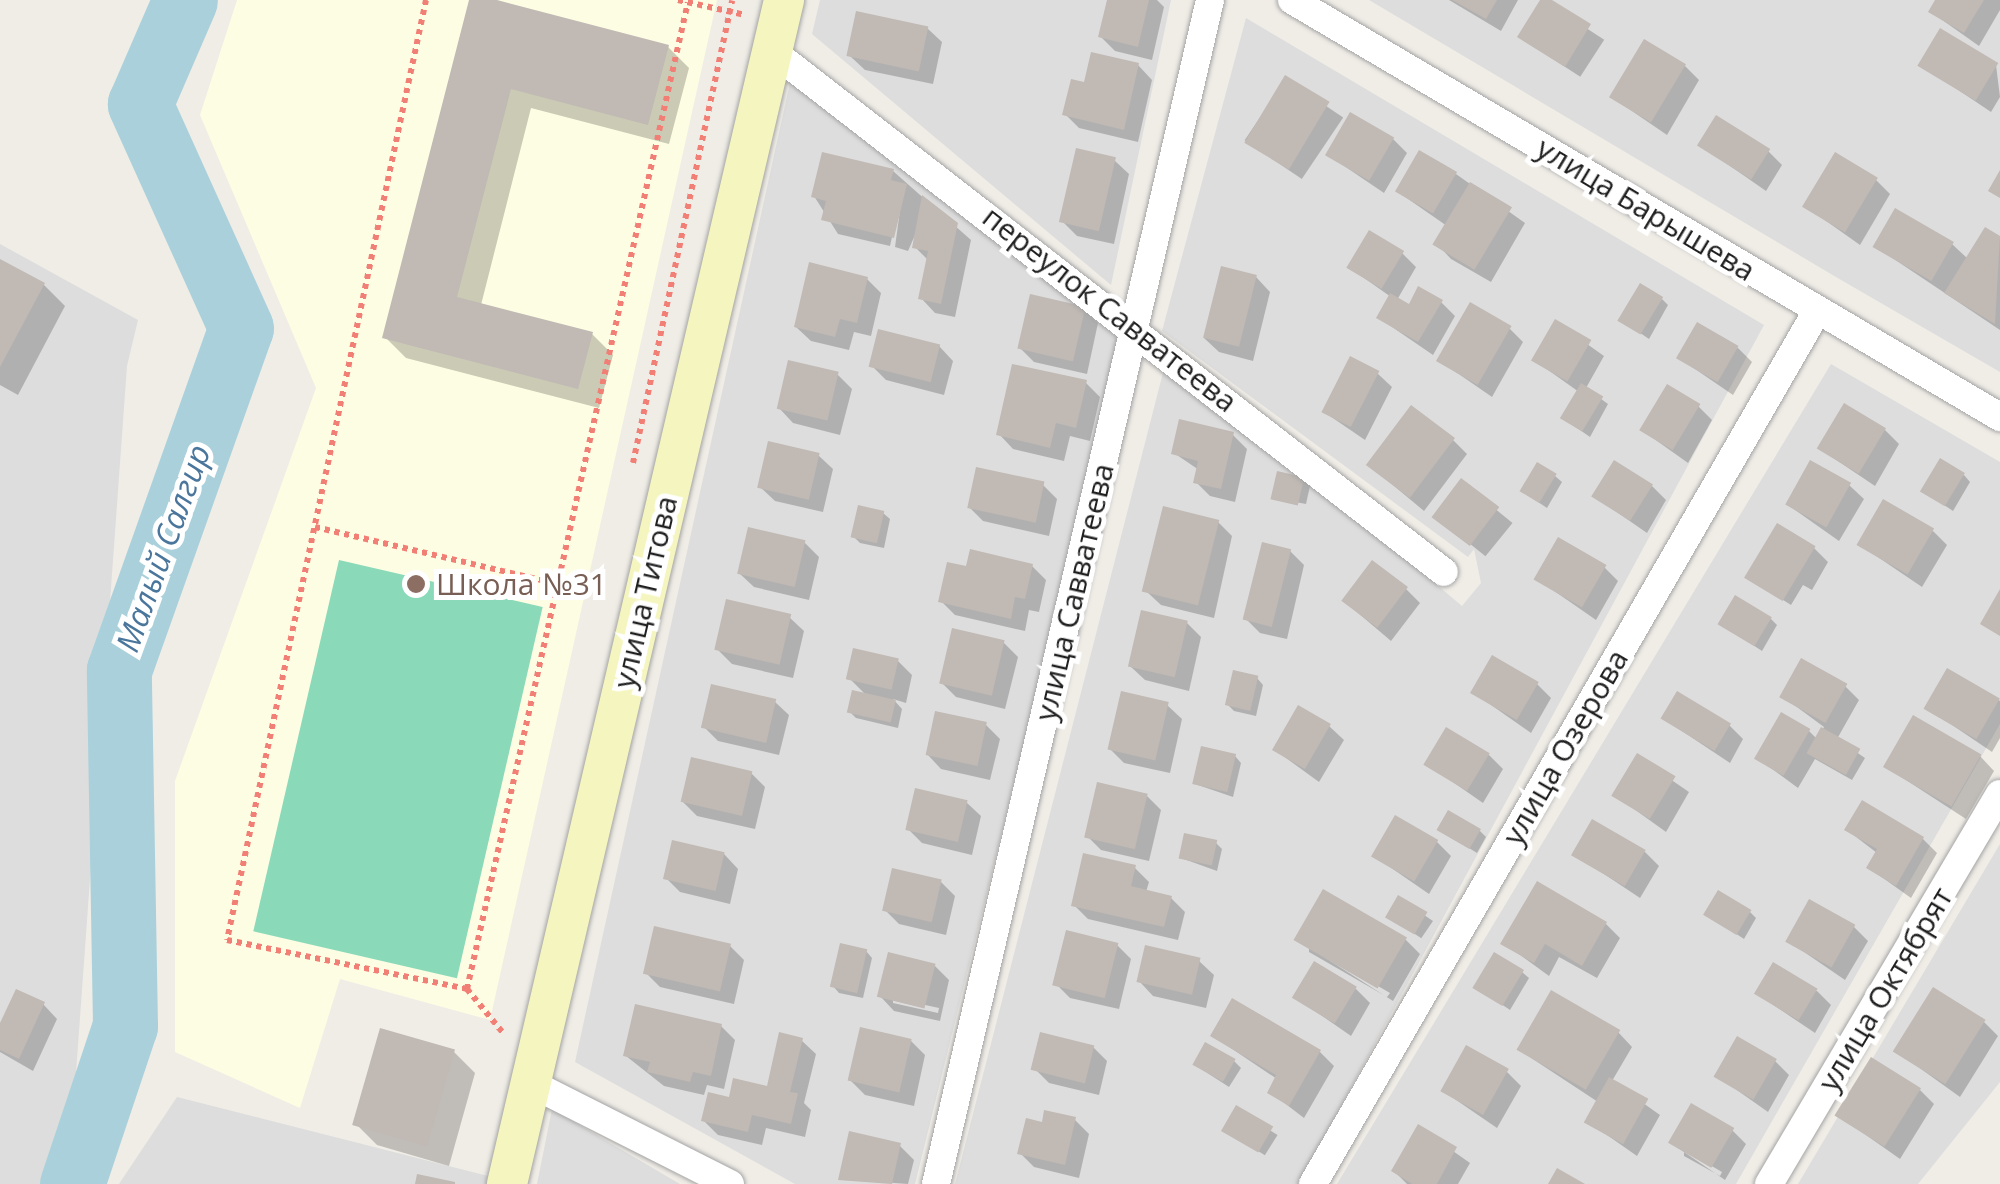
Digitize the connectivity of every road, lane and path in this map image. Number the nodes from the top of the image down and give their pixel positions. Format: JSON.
{"nodes":[{"id":1,"x":426,"y":0,"type":"edge"},
{"id":2,"x":678,"y":0,"type":"edge"},
{"id":3,"x":1210,"y":0,"type":"edge"},
{"id":4,"x":1292,"y":0,"type":"edge"},
{"id":5,"x":688,"y":2,"type":"edge"},
{"id":6,"x":778,"y":24,"type":"edge"},
{"id":7,"x":1817,"y":311,"type":"junction"},
{"id":8,"x":1135,"y":327,"type":"junction"},
{"id":9,"x":2000,"y":417,"type":"edge"},
{"id":10,"x":314,"y":527,"type":"junction"},
{"id":11,"x":1444,"y":572,"type":"dead end"},
{"id":12,"x":558,"y":584,"type":"junction"},
{"id":13,"x":2000,"y":794,"type":"edge"},
{"id":14,"x":530,"y":1083,"type":"junction"},
{"id":15,"x":507,"y":1184,"type":"edge"},
{"id":16,"x":730,"y":1184,"type":"edge"},
{"id":17,"x":936,"y":1184,"type":"edge"},
{"id":18,"x":1313,"y":1184,"type":"edge"},
{"id":19,"x":1769,"y":1184,"type":"edge"}],
"edges":[{"from":1,"to":10,"type":"path"},
{"from":2,"to":5,"type":"path"},
{"from":3,"to":8,"type":"street","name":"улица Савватеева"},
{"from":4,"to":7,"type":"street","name":"улица Барышева"},
{"from":5,"to":6,"type":"path"},
{"from":5,"to":12,"type":"path"},
{"from":6,"to":8,"type":"street","name":"переулок Савватеева"},
{"from":6,"to":14,"type":"main road","name":"улица Титова"},
{"from":7,"to":9,"type":"street","name":"улица Барышева"},
{"from":7,"to":18,"type":"street","name":"улица Озерова"},
{"from":8,"to":11,"type":"street","name":"переулок Савватеева"},
{"from":8,"to":17,"type":"street","name":"улица Савватеева"},
{"from":10,"to":12,"type":"path"},
{"from":10,"to":12,"type":"path"},
{"from":13,"to":19,"type":"street","name":"улица Октябрят"},
{"from":14,"to":15,"type":"main road","name":"улица Титова"},
{"from":14,"to":16,"type":"street"}]}
